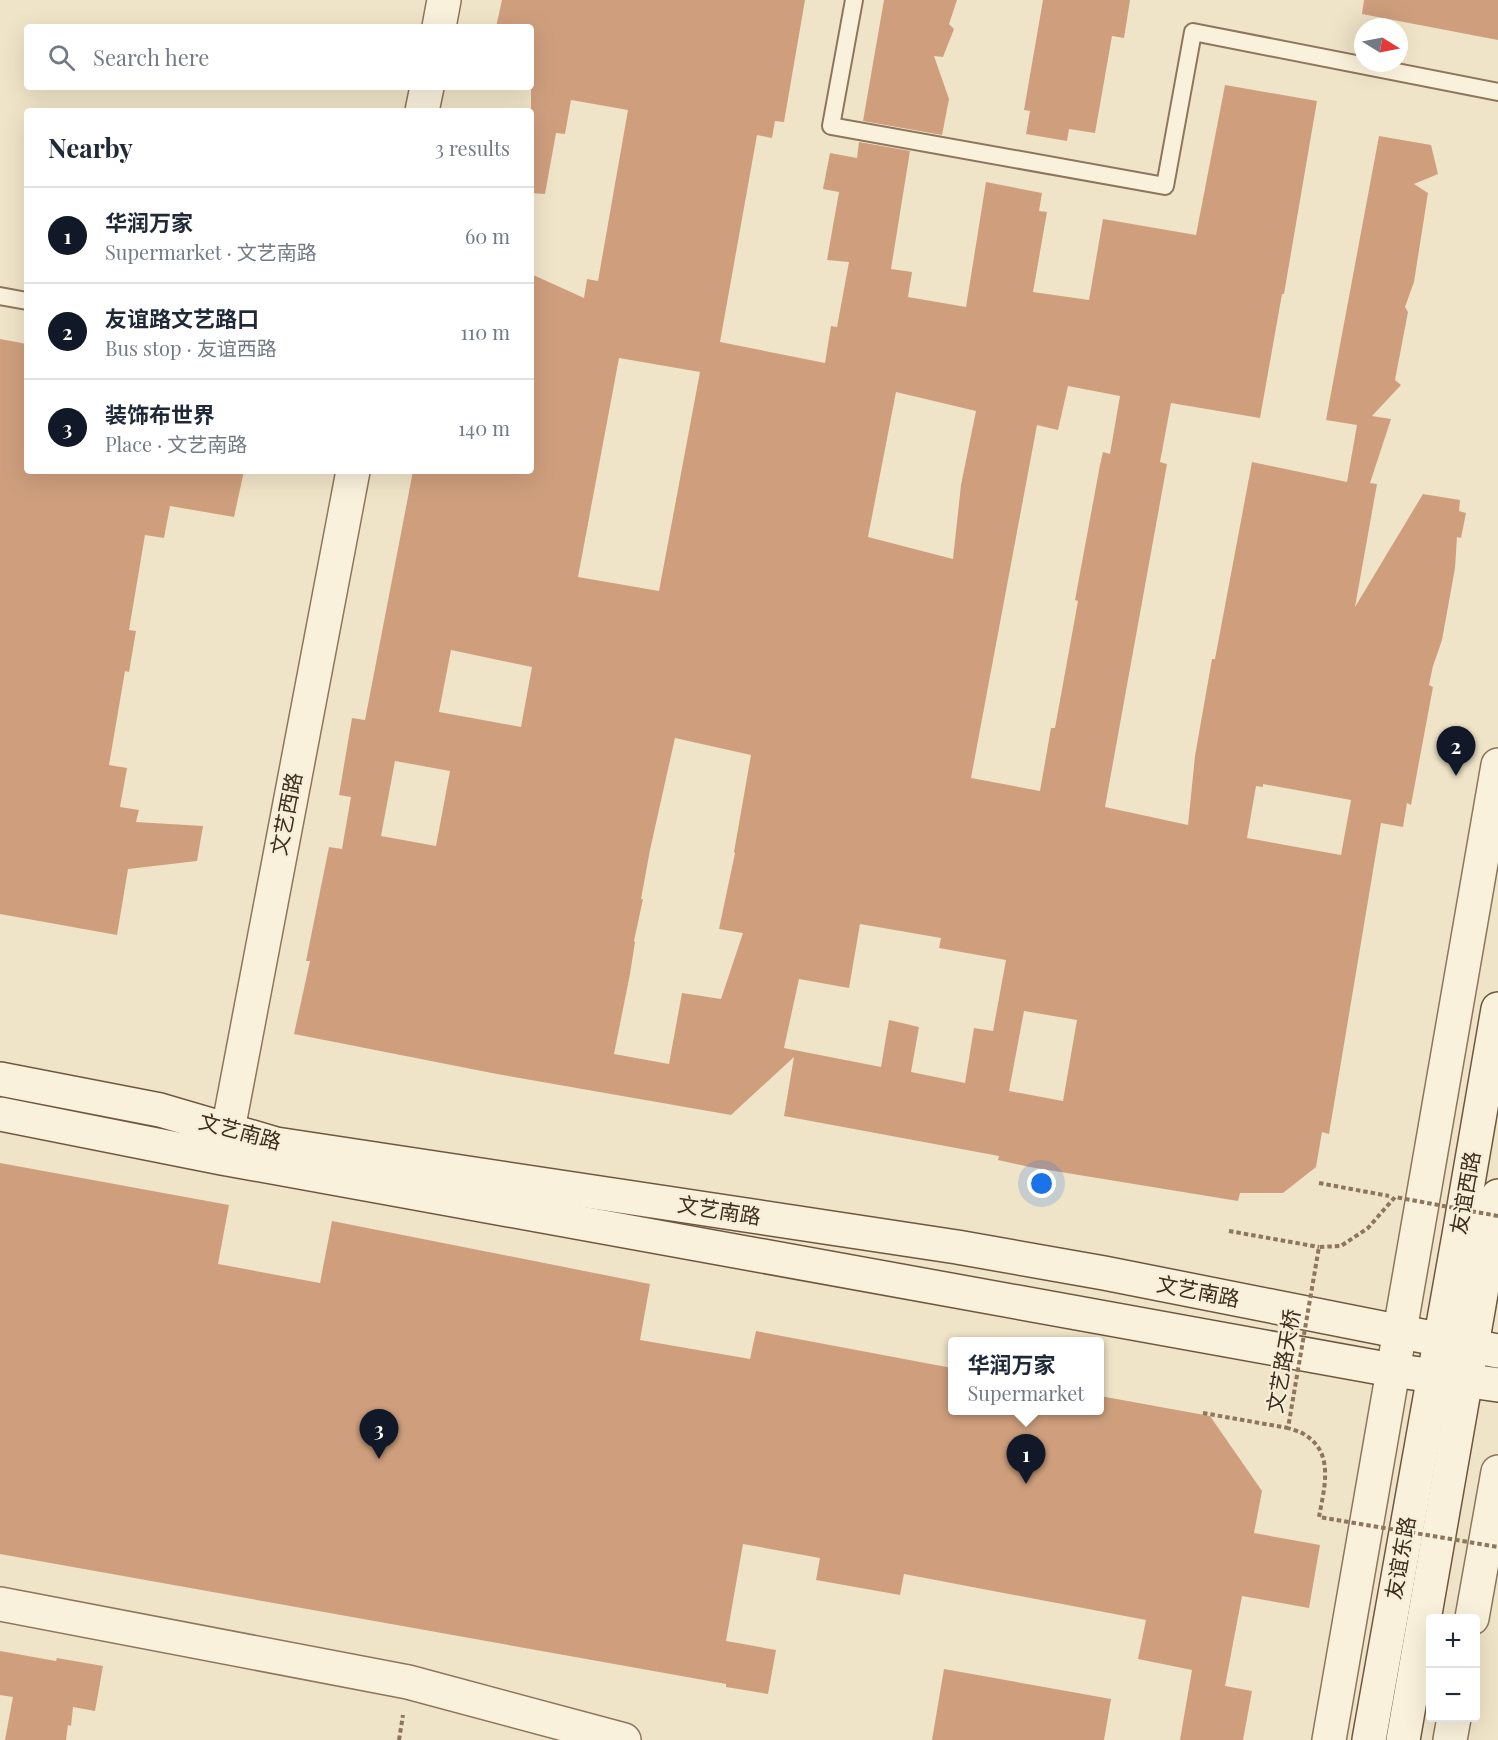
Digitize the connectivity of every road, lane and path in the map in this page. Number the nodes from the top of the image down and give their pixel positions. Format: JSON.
{"nodes":[{"id":1,"x":444,"y":0,"type":"edge"},
{"id":2,"x":854,"y":0,"type":"edge"},
{"id":3,"x":440,"y":24,"type":"edge"},
{"id":4,"x":426,"y":90,"type":"edge"},
{"id":5,"x":1498,"y":92,"type":"edge"},
{"id":6,"x":423,"y":108,"type":"edge"},
{"id":7,"x":0,"y":296,"type":"edge"},
{"id":8,"x":24,"y":300,"type":"edge"},
{"id":9,"x":352,"y":474,"type":"edge"},
{"id":10,"x":1498,"y":765,"type":"edge"},
{"id":11,"x":1498,"y":1009,"type":"edge"},
{"id":12,"x":0,"y":1079,"type":"edge"},
{"id":13,"x":0,"y":1114,"type":"edge"},
{"id":14,"x":225,"y":1144,"type":"junction"},
{"id":15,"x":1319,"y":1182,"type":"dead end"},
{"id":16,"x":1498,"y":1196,"type":"edge"},
{"id":17,"x":1395,"y":1197,"type":"junction"},
{"id":18,"x":1498,"y":1216,"type":"edge"},
{"id":19,"x":1228,"y":1231,"type":"dead end"},
{"id":20,"x":1319,"y":1247,"type":"junction"},
{"id":21,"x":1399,"y":1332,"type":"junction"},
{"id":22,"x":1440,"y":1340,"type":"junction"},
{"id":23,"x":1485,"y":1349,"type":"edge"},
{"id":24,"x":1392,"y":1370,"type":"junction"},
{"id":25,"x":1433,"y":1376,"type":"junction"},
{"id":26,"x":1465,"y":1381,"type":"junction"},
{"id":27,"x":1498,"y":1385,"type":"edge"},
{"id":28,"x":1203,"y":1413,"type":"dead end"},
{"id":29,"x":1288,"y":1428,"type":"junction"},
{"id":30,"x":1498,"y":1472,"type":"edge"},
{"id":31,"x":1498,"y":1547,"type":"edge"},
{"id":32,"x":0,"y":1604,"type":"edge"},
{"id":33,"x":1473,"y":1614,"type":"edge"},
{"id":34,"x":1453,"y":1722,"type":"edge"},
{"id":35,"x":624,"y":1740,"type":"edge"},
{"id":36,"x":1329,"y":1740,"type":"edge"},
{"id":37,"x":1369,"y":1740,"type":"edge"},
{"id":38,"x":1404,"y":1740,"type":"edge"},
{"id":39,"x":1450,"y":1740,"type":"edge"}],
"edges":[{"from":1,"to":3,"type":"main road"},
{"from":2,"to":5,"type":"lane"},
{"from":4,"to":6,"type":"main road"},
{"from":7,"to":8,"type":"lane"},
{"from":9,"to":14,"type":"main road","name":"文艺西路"},
{"from":10,"to":21,"type":"main road"},
{"from":11,"to":22,"type":"main road","name":"友谊西路"},
{"from":12,"to":14,"type":"main road","name":"文艺南路"},
{"from":13,"to":14,"type":"main road","name":"文艺南路"},
{"from":14,"to":21,"type":"main road","name":"文艺南路"},
{"from":14,"to":24,"type":"main road","name":"文艺南路"},
{"from":15,"to":17,"type":"path"},
{"from":16,"to":23,"type":"main road","name":"友谊西路"},
{"from":17,"to":18,"type":"path","bridge":true},
{"from":17,"to":20,"type":"path","bridge":true},
{"from":19,"to":20,"type":"path"},
{"from":20,"to":29,"type":"path","name":"文艺路天桥","bridge":true},
{"from":21,"to":22,"type":"main road","name":"文艺南路"},
{"from":21,"to":24,"type":"main road"},
{"from":22,"to":23,"type":"main road","name":"文艺南路"},
{"from":22,"to":25,"type":"main road","name":"友谊西路"},
{"from":23,"to":26,"type":"main road","name":"友谊西路"},
{"from":24,"to":25,"type":"main road","name":"文艺南路"},
{"from":24,"to":36,"type":"main road"},
{"from":25,"to":26,"type":"main road","name":"文艺南路"},
{"from":25,"to":37,"type":"main road","name":"友谊东路"},
{"from":26,"to":27,"type":"main road","name":"文艺南路"},
{"from":26,"to":38,"type":"main road","name":"友谊东路"},
{"from":28,"to":29,"type":"path"},
{"from":29,"to":31,"type":"path","name":"文艺路天桥","bridge":true},
{"from":30,"to":33,"type":"main road"},
{"from":32,"to":35,"type":"main road"},
{"from":34,"to":39,"type":"main road"}]}
